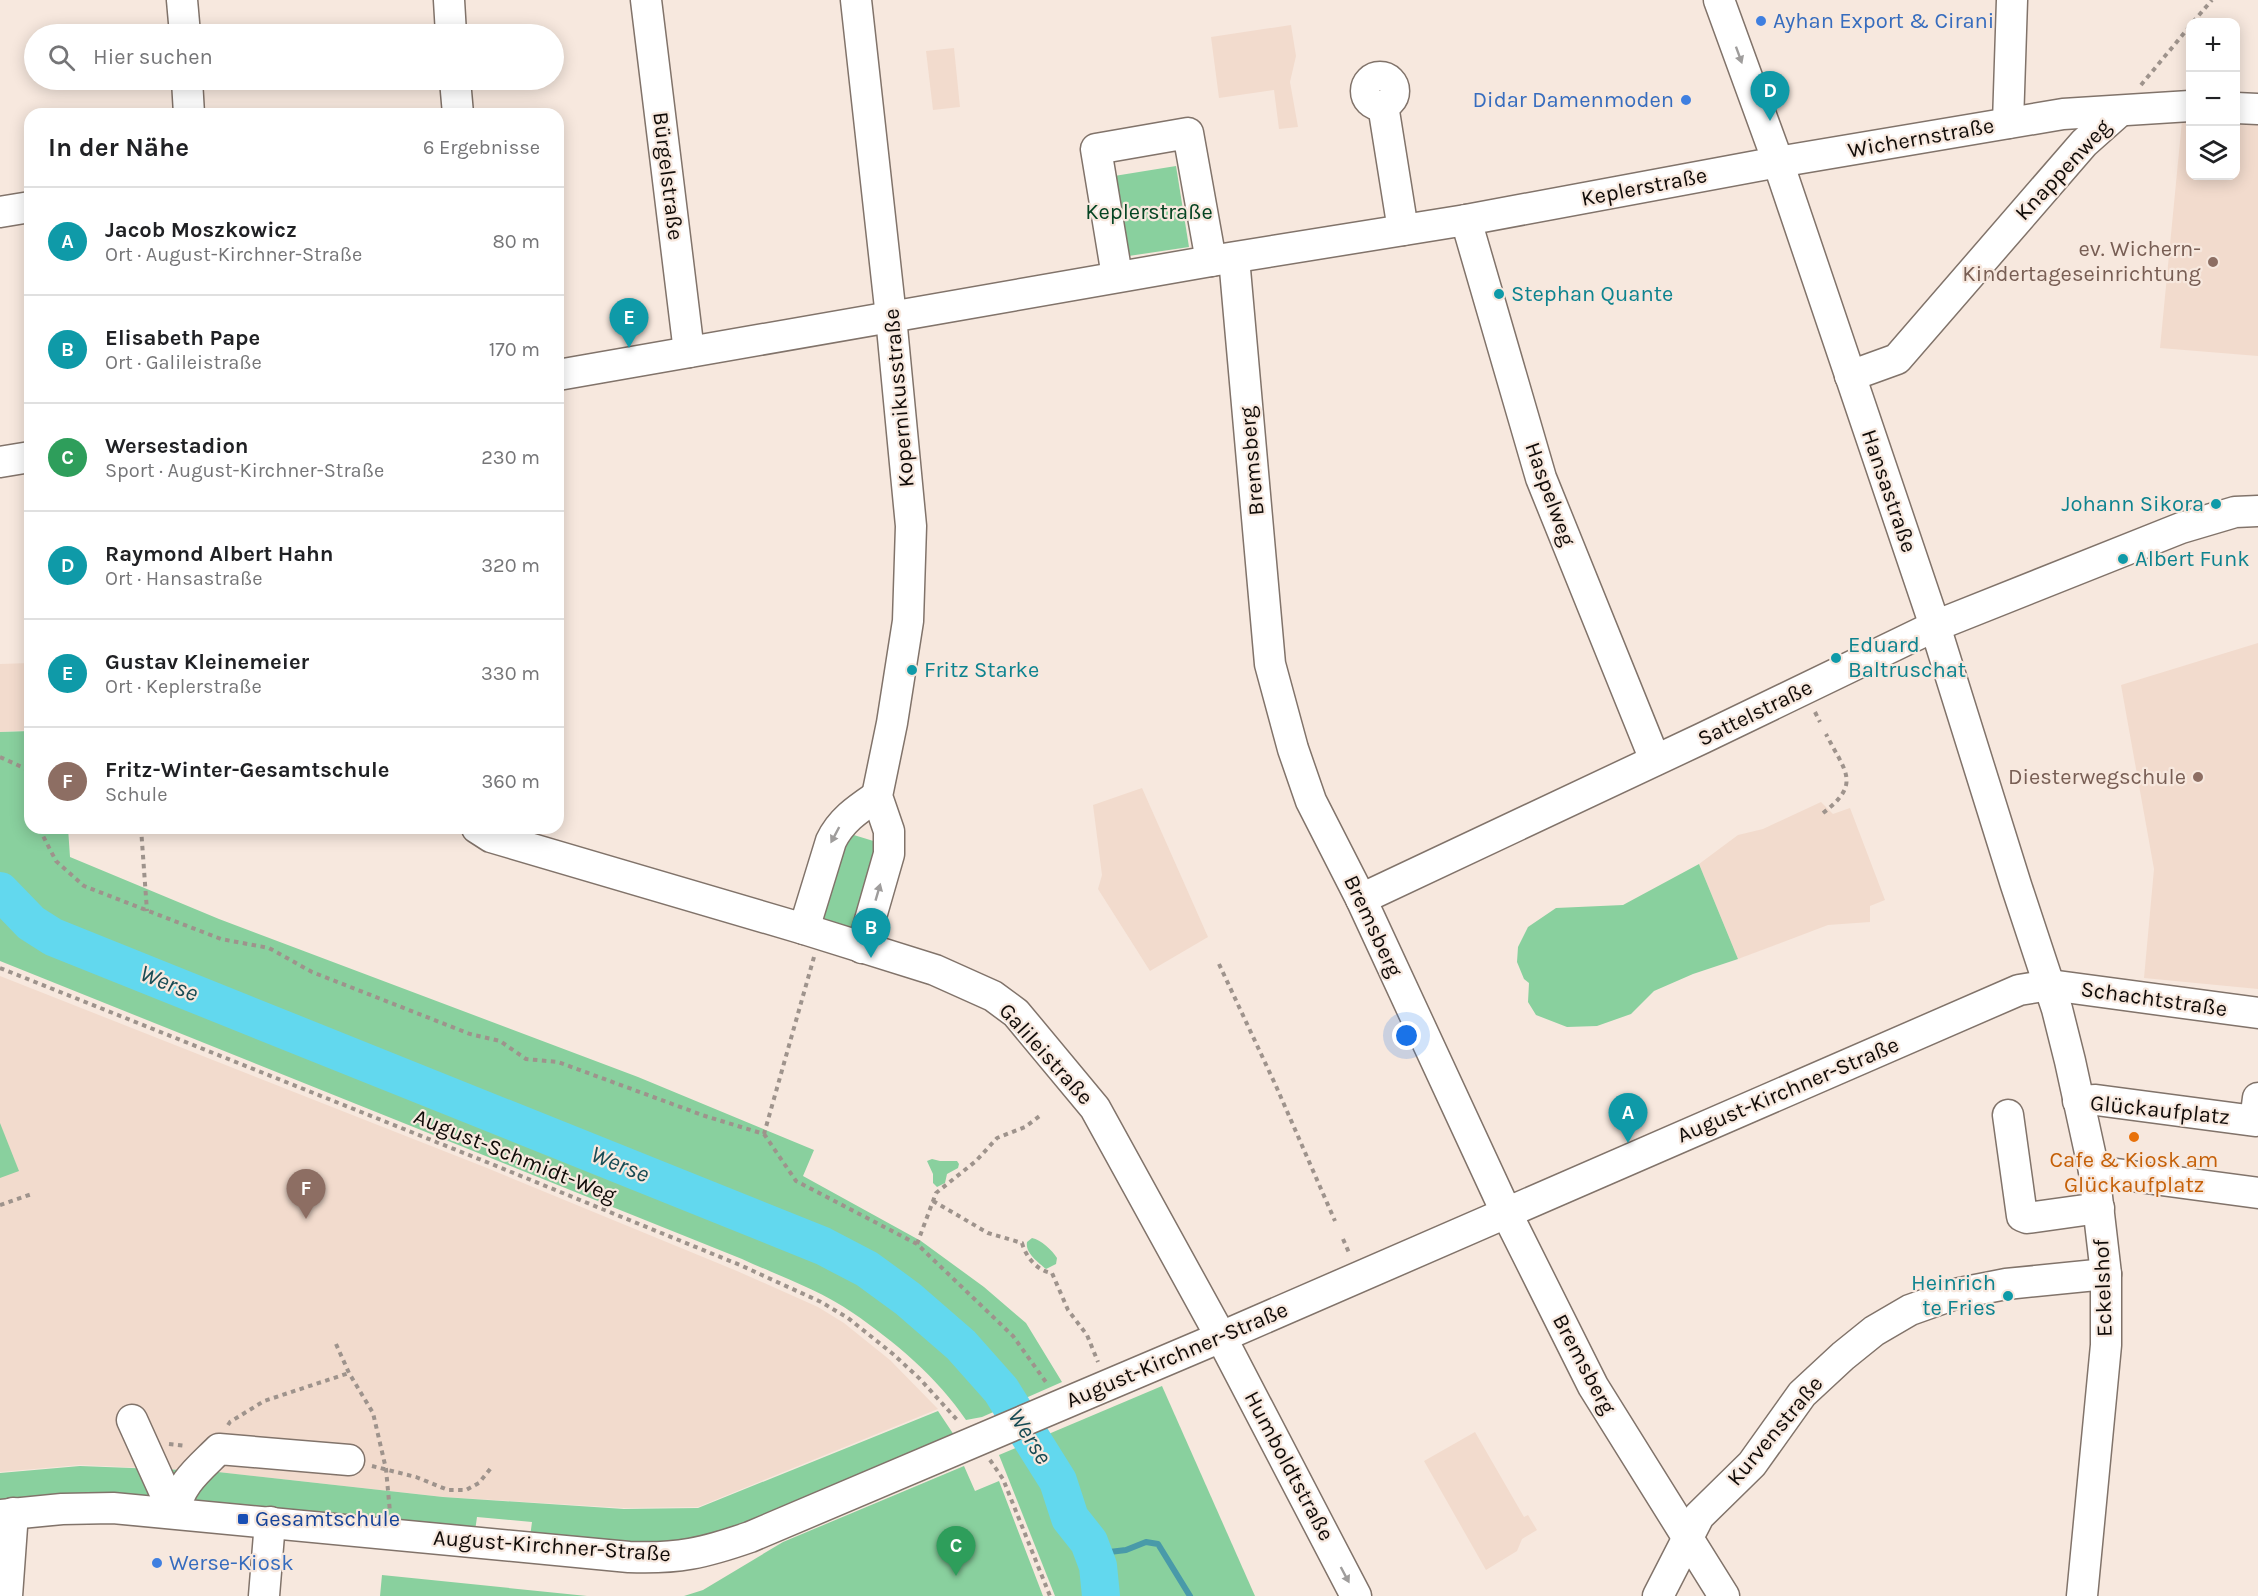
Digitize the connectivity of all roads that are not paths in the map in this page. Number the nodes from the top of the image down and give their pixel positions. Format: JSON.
{"nodes":[{"id":1,"x":182,"y":0,"type":"edge"},
{"id":2,"x":449,"y":0,"type":"edge"},
{"id":3,"x":646,"y":0,"type":"edge"},
{"id":4,"x":856,"y":0,"type":"edge"},
{"id":5,"x":1719,"y":0,"type":"edge"},
{"id":6,"x":2012,"y":0,"type":"edge"},
{"id":7,"x":184,"y":24,"type":"edge"},
{"id":8,"x":447,"y":24,"type":"edge"},
{"id":9,"x":188,"y":90,"type":"edge"},
{"id":10,"x":456,"y":90,"type":"edge"},
{"id":11,"x":1383,"y":105,"type":"dead end"},
{"id":12,"x":2186,"y":106,"type":"edge"},
{"id":13,"x":189,"y":108,"type":"edge"},
{"id":14,"x":457,"y":108,"type":"edge"},
{"id":15,"x":2240,"y":108,"type":"edge"},
{"id":16,"x":2258,"y":109,"type":"edge"},
{"id":17,"x":2120,"y":111,"type":"junction"},
{"id":18,"x":2063,"y":114,"type":"junction"},
{"id":19,"x":2008,"y":123,"type":"junction"},
{"id":20,"x":2084,"y":143,"type":"junction"},
{"id":21,"x":1778,"y":162,"type":"junction"},
{"id":22,"x":24,"y":208,"type":"edge"},
{"id":23,"x":0,"y":212,"type":"edge"},
{"id":24,"x":1466,"y":220,"type":"junction"},
{"id":25,"x":1403,"y":230,"type":"junction"},
{"id":26,"x":1222,"y":259,"type":"junction"},
{"id":27,"x":1117,"y":276,"type":"junction"},
{"id":28,"x":891,"y":317,"type":"junction"},
{"id":29,"x":689,"y":352,"type":"junction"},
{"id":30,"x":564,"y":374,"type":"edge"},
{"id":31,"x":1850,"y":376,"type":"junction"},
{"id":32,"x":24,"y":458,"type":"edge"},
{"id":33,"x":0,"y":462,"type":"edge"},
{"id":34,"x":2258,"y":511,"type":"edge"},
{"id":35,"x":1935,"y":626,"type":"junction"},
{"id":36,"x":1655,"y":760,"type":"junction"},
{"id":37,"x":877,"y":796,"type":"junction"},
{"id":38,"x":486,"y":834,"type":"edge"},
{"id":39,"x":1361,"y":899,"type":"junction"},
{"id":40,"x":812,"y":932,"type":"junction"},
{"id":41,"x":862,"y":948,"type":"junction"},
{"id":42,"x":2049,"y":985,"type":"junction"},
{"id":43,"x":2258,"y":1013,"type":"edge"},
{"id":44,"x":2258,"y":1098,"type":"edge"},
{"id":45,"x":2078,"y":1101,"type":"junction"},
{"id":46,"x":2008,"y":1115,"type":"dead end"},
{"id":47,"x":2094,"y":1171,"type":"junction"},
{"id":48,"x":2258,"y":1193,"type":"edge"},
{"id":49,"x":2098,"y":1208,"type":"junction"},
{"id":50,"x":1506,"y":1212,"type":"junction"},
{"id":51,"x":2106,"y":1274,"type":"junction"},
{"id":52,"x":1221,"y":1337,"type":"junction"},
{"id":53,"x":137,"y":1431,"type":"road end"},
{"id":54,"x":349,"y":1460,"type":"road end"},
{"id":55,"x":174,"y":1513,"type":"junction"},
{"id":56,"x":7,"y":1514,"type":"edge"},
{"id":57,"x":270,"y":1522,"type":"junction"},
{"id":58,"x":1689,"y":1539,"type":"junction"},
{"id":59,"x":7,"y":1596,"type":"edge"},
{"id":60,"x":264,"y":1596,"type":"edge"},
{"id":61,"x":1356,"y":1596,"type":"edge"},
{"id":62,"x":1658,"y":1596,"type":"edge"},
{"id":63,"x":1724,"y":1596,"type":"edge"},
{"id":64,"x":2082,"y":1596,"type":"edge"}],
"edges":[{"from":1,"to":7,"type":"street"},
{"from":2,"to":8,"type":"street"},
{"from":3,"to":29,"type":"street","name":"Bürgelstraße"},
{"from":4,"to":28,"type":"street","name":"Kopernikusstraße"},
{"from":5,"to":21,"type":"street","name":"Hansastraße","one_way":true},
{"from":6,"to":19,"type":"street"},
{"from":9,"to":13,"type":"street"},
{"from":10,"to":14,"type":"street"},
{"from":11,"to":25,"type":"street"},
{"from":12,"to":17,"type":"street","name":"Wichernstraße"},
{"from":15,"to":16,"type":"street"},
{"from":17,"to":18,"type":"street","name":"Wichernstraße"},
{"from":17,"to":20,"type":"street","name":"Knappenweg"},
{"from":18,"to":19,"type":"street","name":"Wichernstraße"},
{"from":18,"to":20,"type":"street"},
{"from":19,"to":21,"type":"street","name":"Wichernstraße"},
{"from":20,"to":31,"type":"street","name":"Knappenweg"},
{"from":21,"to":24,"type":"street","name":"Keplerstraße"},
{"from":21,"to":31,"type":"street","name":"Hansastraße"},
{"from":22,"to":23,"type":"street"},
{"from":24,"to":25,"type":"street","name":"Keplerstraße"},
{"from":24,"to":36,"type":"street","name":"Haspelweg"},
{"from":25,"to":26,"type":"street","name":"Keplerstraße"},
{"from":26,"to":27,"type":"street","name":"Keplerstraße"},
{"from":26,"to":27,"type":"street"},
{"from":26,"to":39,"type":"street","name":"Bremsberg"},
{"from":27,"to":28,"type":"street","name":"Keplerstraße"},
{"from":28,"to":29,"type":"street","name":"Keplerstraße"},
{"from":28,"to":37,"type":"street","name":"Kopernikusstraße"},
{"from":29,"to":30,"type":"street","name":"Keplerstraße"},
{"from":31,"to":35,"type":"street","name":"Hansastraße"},
{"from":32,"to":33,"type":"street"},
{"from":34,"to":35,"type":"street","name":"Sattelstraße"},
{"from":35,"to":36,"type":"street","name":"Sattelstraße"},
{"from":35,"to":42,"type":"street","name":"Hansastraße"},
{"from":36,"to":39,"type":"street","name":"Sattelstraße"},
{"from":37,"to":40,"type":"street","one_way":true},
{"from":41,"to":37,"type":"street","one_way":true},
{"from":38,"to":40,"type":"street","name":"Galileistraße"},
{"from":39,"to":50,"type":"street","name":"Bremsberg"},
{"from":40,"to":41,"type":"street","name":"Galileistraße"},
{"from":41,"to":52,"type":"street","name":"Galileistraße"},
{"from":42,"to":43,"type":"street","name":"Schachtstraße"},
{"from":42,"to":45,"type":"street","name":"Eckelshof"},
{"from":42,"to":50,"type":"street","name":"August-Kirchner-Straße"},
{"from":44,"to":45,"type":"street","name":"Glückaufplatz"},
{"from":45,"to":47,"type":"street","name":"Eckelshof"},
{"from":46,"to":49,"type":"street"},
{"from":47,"to":48,"type":"street"},
{"from":47,"to":49,"type":"street","name":"Eckelshof"},
{"from":49,"to":51,"type":"street","name":"Eckelshof"},
{"from":50,"to":52,"type":"street","name":"August-Kirchner-Straße"},
{"from":50,"to":58,"type":"street","name":"Bremsberg"},
{"from":51,"to":58,"type":"street","name":"Kurvenstraße"},
{"from":51,"to":64,"type":"street","name":"Eckelshof"},
{"from":52,"to":57,"type":"street","name":"August-Kirchner-Straße"},
{"from":52,"to":61,"type":"street","name":"Humboldtstraße","one_way":true},
{"from":53,"to":55,"type":"street"},
{"from":54,"to":55,"type":"street"},
{"from":55,"to":56,"type":"street","name":"August-Kirchner-Straße"},
{"from":55,"to":57,"type":"street","name":"August-Kirchner-Straße"},
{"from":56,"to":59,"type":"street"},
{"from":57,"to":60,"type":"street"},
{"from":58,"to":62,"type":"street","name":"Kurvenstraße"},
{"from":58,"to":63,"type":"street","name":"Bremsberg"}]}
